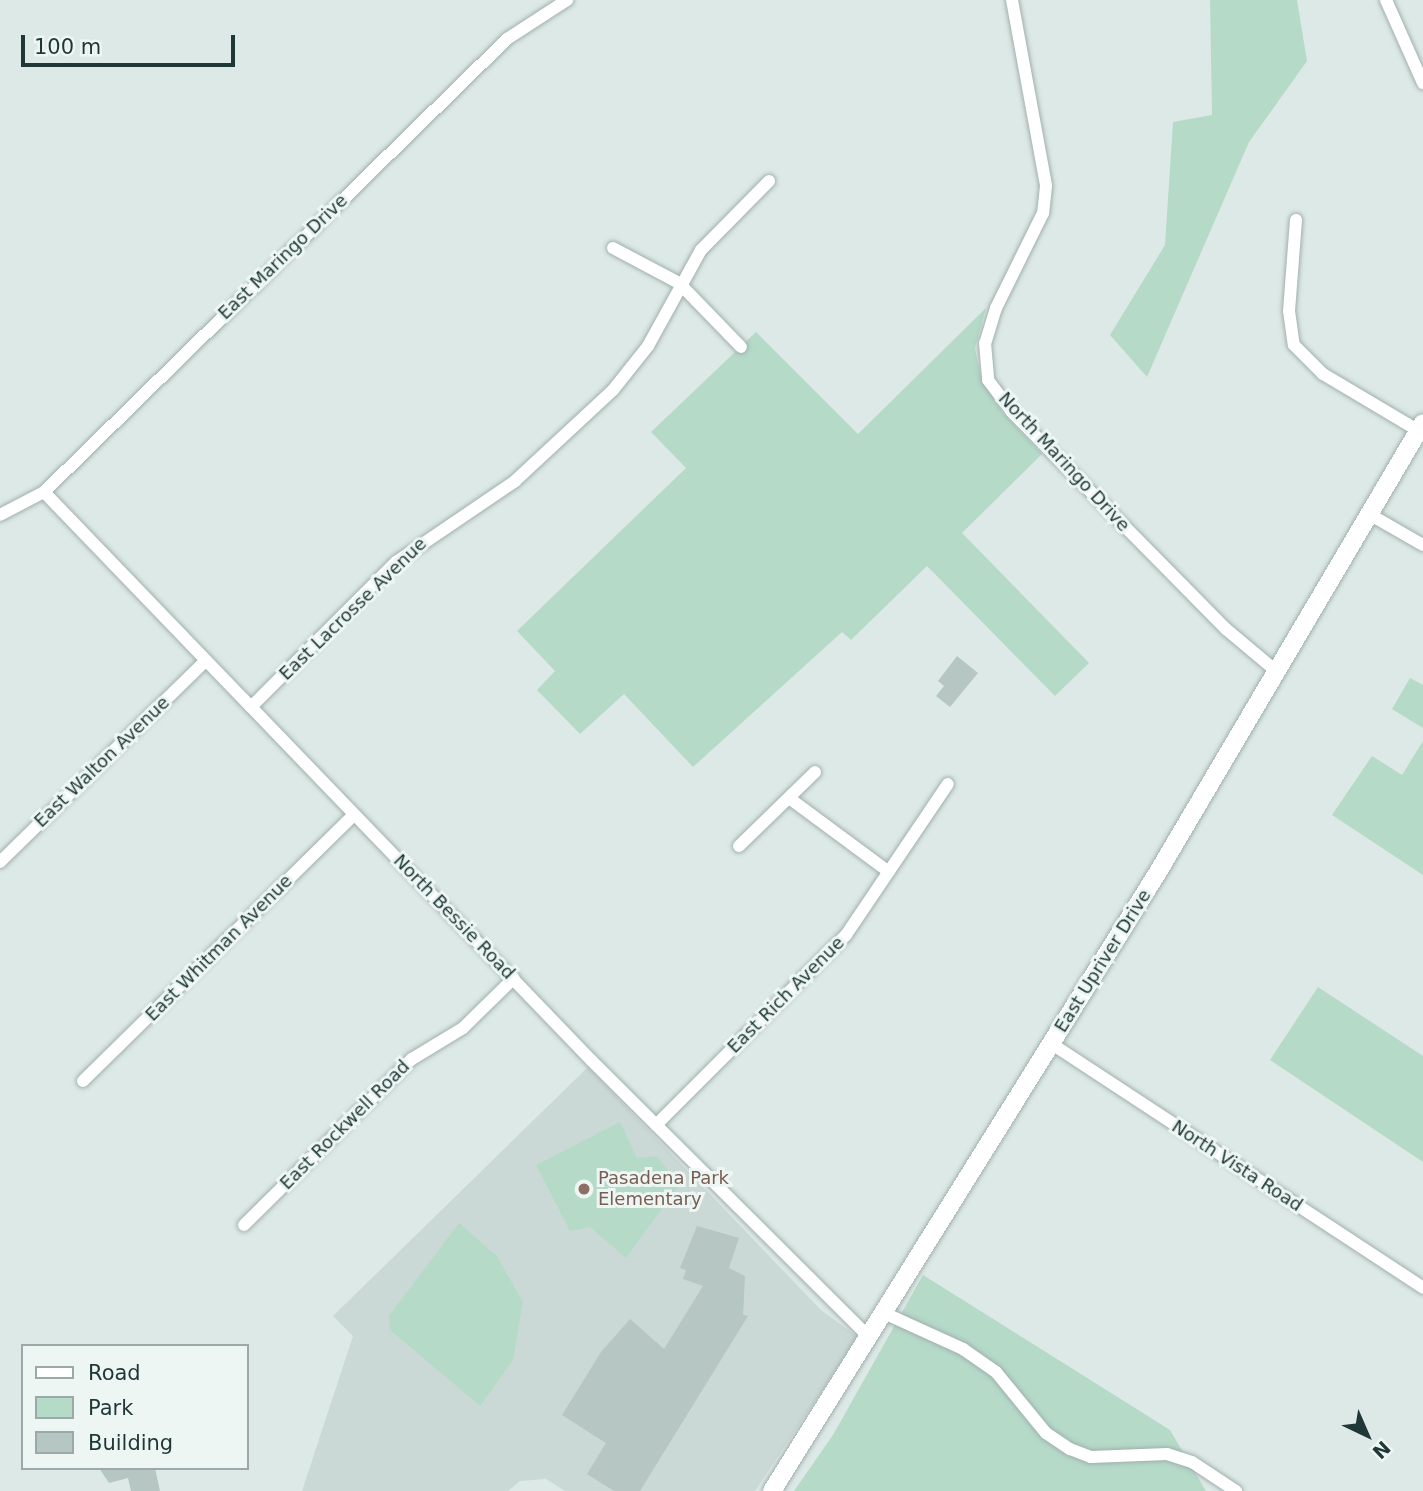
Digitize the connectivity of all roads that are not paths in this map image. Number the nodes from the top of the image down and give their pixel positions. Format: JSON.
{"nodes":[{"id":1,"x":567,"y":0,"type":"edge"},
{"id":2,"x":1012,"y":0,"type":"edge"},
{"id":3,"x":1386,"y":0,"type":"edge"},
{"id":4,"x":1423,"y":83,"type":"edge"},
{"id":5,"x":769,"y":181,"type":"dead end"},
{"id":6,"x":1296,"y":220,"type":"dead end"},
{"id":7,"x":613,"y":248,"type":"dead end"},
{"id":8,"x":679,"y":283,"type":"junction"},
{"id":9,"x":741,"y":346,"type":"dead end"},
{"id":10,"x":1421,"y":427,"type":"edge"},
{"id":11,"x":44,"y":492,"type":"junction"},
{"id":12,"x":0,"y":514,"type":"edge"},
{"id":13,"x":1369,"y":514,"type":"junction"},
{"id":14,"x":1423,"y":545,"type":"edge"},
{"id":15,"x":205,"y":661,"type":"junction"},
{"id":16,"x":1276,"y":671,"type":"junction"},
{"id":17,"x":251,"y":707,"type":"junction"},
{"id":18,"x":816,"y":772,"type":"dead end"},
{"id":19,"x":948,"y":784,"type":"dead end"},
{"id":20,"x":789,"y":798,"type":"junction"},
{"id":21,"x":354,"y":815,"type":"junction"},
{"id":22,"x":739,"y":846,"type":"dead end"},
{"id":23,"x":0,"y":862,"type":"edge"},
{"id":24,"x":889,"y":872,"type":"junction"},
{"id":25,"x":514,"y":978,"type":"junction"},
{"id":26,"x":1052,"y":1044,"type":"junction"},
{"id":27,"x":83,"y":1081,"type":"dead end"},
{"id":28,"x":656,"y":1125,"type":"junction"},
{"id":29,"x":244,"y":1225,"type":"dead end"},
{"id":30,"x":1423,"y":1288,"type":"edge"},
{"id":31,"x":884,"y":1313,"type":"junction"},
{"id":32,"x":869,"y":1337,"type":"junction"},
{"id":33,"x":772,"y":1491,"type":"edge"},
{"id":34,"x":1236,"y":1491,"type":"edge"}],
"edges":[{"from":1,"to":11,"type":"street","name":"East Maringo Drive"},
{"from":2,"to":16,"type":"street","name":"North Maringo Drive"},
{"from":3,"to":4,"type":"street"},
{"from":5,"to":8,"type":"street","name":"East Lacrosse Avenue"},
{"from":6,"to":10,"type":"street"},
{"from":7,"to":8,"type":"street"},
{"from":8,"to":9,"type":"street"},
{"from":8,"to":17,"type":"street","name":"East Lacrosse Avenue"},
{"from":10,"to":13,"type":"main road","name":"East Upriver Drive"},
{"from":11,"to":12,"type":"street","name":"East Maringo Drive"},
{"from":11,"to":15,"type":"street","name":"North Bessie Road"},
{"from":13,"to":14,"type":"street"},
{"from":13,"to":16,"type":"main road","name":"East Upriver Drive"},
{"from":15,"to":17,"type":"street","name":"North Bessie Road"},
{"from":15,"to":23,"type":"street","name":"East Walton Avenue"},
{"from":16,"to":26,"type":"main road","name":"East Upriver Drive"},
{"from":17,"to":21,"type":"street","name":"North Bessie Road"},
{"from":18,"to":20,"type":"street"},
{"from":19,"to":24,"type":"street","name":"East Rich Avenue"},
{"from":20,"to":22,"type":"street"},
{"from":20,"to":24,"type":"street"},
{"from":21,"to":25,"type":"street","name":"North Bessie Road"},
{"from":21,"to":27,"type":"street","name":"East Whitman Avenue"},
{"from":24,"to":28,"type":"street","name":"East Rich Avenue"},
{"from":25,"to":28,"type":"street","name":"North Bessie Road"},
{"from":25,"to":29,"type":"street","name":"East Rockwell Road"},
{"from":26,"to":30,"type":"street","name":"North Vista Road"},
{"from":26,"to":31,"type":"main road","name":"East Upriver Drive"},
{"from":28,"to":32,"type":"street","name":"North Bessie Road"},
{"from":31,"to":32,"type":"main road","name":"East Upriver Drive"},
{"from":31,"to":34,"type":"street"},
{"from":32,"to":33,"type":"main road","name":"East Upriver Drive"}]}
